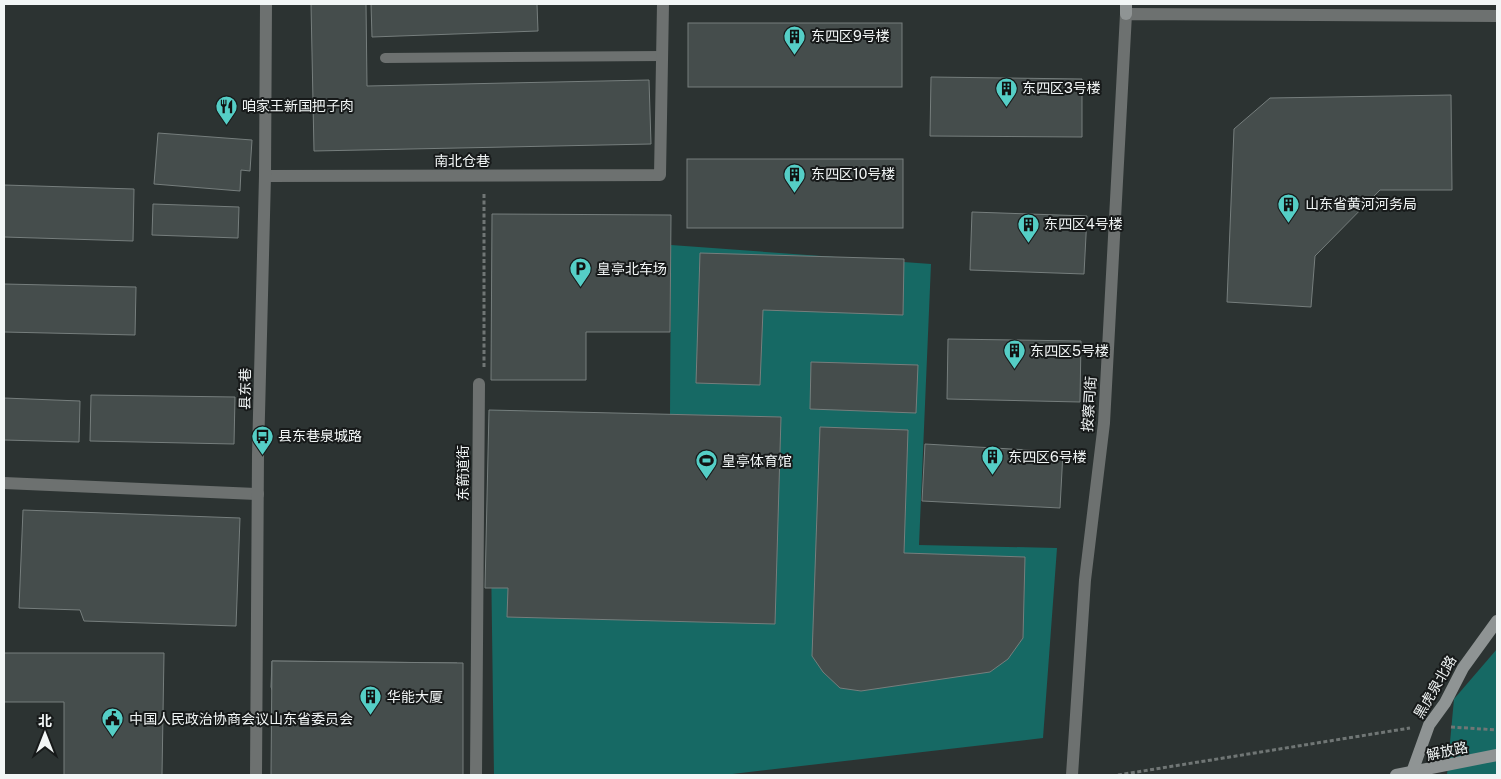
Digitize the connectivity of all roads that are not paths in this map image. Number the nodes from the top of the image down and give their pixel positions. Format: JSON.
{"nodes":[{"id":1,"x":266,"y":4,"type":"edge"},
{"id":2,"x":663,"y":4,"type":"edge"},
{"id":3,"x":1126,"y":9,"type":"edge"},
{"id":4,"x":1497,"y":16,"type":"edge"},
{"id":5,"x":662,"y":56,"type":"junction"},
{"id":6,"x":385,"y":58,"type":"dead end"},
{"id":7,"x":265,"y":176,"type":"junction"},
{"id":8,"x":479,"y":384,"type":"road end"},
{"id":9,"x":4,"y":483,"type":"edge"},
{"id":10,"x":258,"y":494,"type":"junction"},
{"id":11,"x":1497,"y":621,"type":"edge"},
{"id":12,"x":1497,"y":755,"type":"edge"},
{"id":13,"x":256,"y":775,"type":"edge"},
{"id":14,"x":476,"y":775,"type":"edge"},
{"id":15,"x":1072,"y":775,"type":"edge"},
{"id":16,"x":1396,"y":775,"type":"edge"},
{"id":17,"x":1414,"y":775,"type":"edge"}],
"edges":[{"from":1,"to":7,"type":"street","name":"县东巷"},
{"from":2,"to":5,"type":"street"},
{"from":3,"to":4,"type":"street"},
{"from":3,"to":15,"type":"street","name":"按察司街"},
{"from":5,"to":6,"type":"lane"},
{"from":5,"to":7,"type":"street","name":"南北仓巷"},
{"from":7,"to":10,"type":"street","name":"县东巷"},
{"from":8,"to":14,"type":"street","name":"东箭道街"},
{"from":9,"to":10,"type":"street"},
{"from":10,"to":13,"type":"street","name":"县东巷"},
{"from":11,"to":17,"type":"main road","name":"黑虎泉北路"},
{"from":12,"to":17,"type":"main road","name":"解放路"},
{"from":16,"to":17,"type":"main road","name":"解放路"}]}
